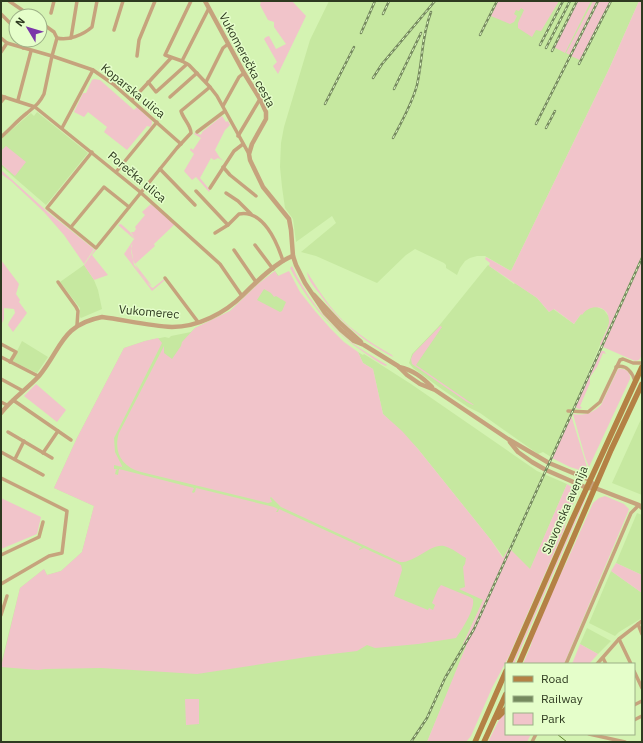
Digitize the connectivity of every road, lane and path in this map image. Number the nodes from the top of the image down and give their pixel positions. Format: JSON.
{"nodes":[{"id":1,"x":54,"y":1,"type":"edge"},
{"id":2,"x":77,"y":1,"type":"edge"},
{"id":3,"x":97,"y":1,"type":"edge"},
{"id":4,"x":123,"y":1,"type":"edge"},
{"id":5,"x":155,"y":1,"type":"edge"},
{"id":6,"x":191,"y":1,"type":"edge"},
{"id":7,"x":205,"y":1,"type":"edge"},
{"id":8,"x":12,"y":2,"type":"edge"},
{"id":9,"x":20,"y":8,"type":"edge"},
{"id":10,"x":209,"y":8,"type":"junction"},
{"id":11,"x":51,"y":13,"type":"dead end"},
{"id":12,"x":48,"y":28,"type":"edge"},
{"id":13,"x":114,"y":30,"type":"dead end"},
{"id":14,"x":1,"y":38,"type":"edge"},
{"id":15,"x":57,"y":38,"type":"junction"},
{"id":16,"x":71,"y":38,"type":"junction"},
{"id":17,"x":7,"y":43,"type":"joint"},
{"id":18,"x":228,"y":44,"type":"junction"},
{"id":19,"x":22,"y":48,"type":"edge"},
{"id":20,"x":31,"y":51,"type":"junction"},
{"id":21,"x":1,"y":52,"type":"edge"},
{"id":22,"x":52,"y":56,"type":"junction"},
{"id":23,"x":137,"y":56,"type":"dead end"},
{"id":24,"x":171,"y":58,"type":"junction"},
{"id":25,"x":182,"y":61,"type":"junction"},
{"id":26,"x":187,"y":64,"type":"junction"},
{"id":27,"x":93,"y":70,"type":"junction"},
{"id":28,"x":197,"y":73,"type":"junction"},
{"id":29,"x":244,"y":73,"type":"junction"},
{"id":30,"x":148,"y":82,"type":"junction"},
{"id":31,"x":206,"y":82,"type":"junction"},
{"id":32,"x":210,"y":87,"type":"junction"},
{"id":33,"x":3,"y":96,"type":"edge"},
{"id":34,"x":170,"y":97,"type":"dead end"},
{"id":35,"x":18,"y":100,"type":"junction"},
{"id":36,"x":132,"y":100,"type":"junction"},
{"id":37,"x":260,"y":100,"type":"junction"},
{"id":38,"x":1,"y":102,"type":"edge"},
{"id":39,"x":223,"y":106,"type":"junction"},
{"id":40,"x":35,"y":107,"type":"junction"},
{"id":41,"x":225,"y":112,"type":"junction"},
{"id":42,"x":157,"y":122,"type":"junction"},
{"id":43,"x":62,"y":128,"type":"junction"},
{"id":44,"x":197,"y":132,"type":"dead end"},
{"id":45,"x":238,"y":136,"type":"junction"},
{"id":46,"x":1,"y":137,"type":"edge"},
{"id":47,"x":181,"y":144,"type":"junction"},
{"id":48,"x":243,"y":144,"type":"junction"},
{"id":49,"x":92,"y":152,"type":"junction"},
{"id":50,"x":249,"y":154,"type":"junction"},
{"id":51,"x":223,"y":167,"type":"junction"},
{"id":52,"x":160,"y":169,"type":"junction"},
{"id":53,"x":116,"y":172,"type":"junction"},
{"id":54,"x":210,"y":188,"type":"dead end"},
{"id":55,"x":196,"y":192,"type":"dead end"},
{"id":56,"x":226,"y":192,"type":"dead end"},
{"id":57,"x":141,"y":193,"type":"junction"},
{"id":58,"x":256,"y":196,"type":"dead end"},
{"id":59,"x":195,"y":205,"type":"dead end"},
{"id":60,"x":129,"y":208,"type":"junction"},
{"id":61,"x":251,"y":214,"type":"junction"},
{"id":62,"x":228,"y":225,"type":"junction"},
{"id":63,"x":71,"y":227,"type":"junction"},
{"id":64,"x":215,"y":233,"type":"dead end"},
{"id":65,"x":255,"y":245,"type":"dead end"},
{"id":66,"x":234,"y":250,"type":"dead end"},
{"id":67,"x":293,"y":256,"type":"junction"},
{"id":68,"x":283,"y":261,"type":"junction"},
{"id":69,"x":272,"y":269,"type":"junction"},
{"id":70,"x":165,"y":278,"type":"dead end"},
{"id":71,"x":58,"y":282,"type":"dead end"},
{"id":72,"x":256,"y":282,"type":"junction"},
{"id":73,"x":242,"y":296,"type":"junction"},
{"id":74,"x":198,"y":322,"type":"junction"},
{"id":75,"x":78,"y":325,"type":"junction"},
{"id":76,"x":1,"y":344,"type":"edge"},
{"id":77,"x":1,"y":357,"type":"edge"},
{"id":78,"x":10,"y":362,"type":"junction"},
{"id":79,"x":642,"y":363,"type":"edge"},
{"id":80,"x":616,"y":367,"type":"junction"},
{"id":81,"x":642,"y":367,"type":"edge"},
{"id":82,"x":38,"y":376,"type":"junction"},
{"id":83,"x":1,"y":379,"type":"edge"},
{"id":84,"x":635,"y":381,"type":"junction"},
{"id":85,"x":642,"y":384,"type":"edge"},
{"id":86,"x":23,"y":391,"type":"junction"},
{"id":87,"x":13,"y":400,"type":"junction"},
{"id":88,"x":1,"y":402,"type":"edge"},
{"id":89,"x":7,"y":406,"type":"junction"},
{"id":90,"x":568,"y":411,"type":"dead end"},
{"id":91,"x":1,"y":413,"type":"edge"},
{"id":92,"x":58,"y":431,"type":"junction"},
{"id":93,"x":8,"y":432,"type":"dead end"},
{"id":94,"x":508,"y":439,"type":"junction"},
{"id":95,"x":71,"y":440,"type":"dead end"},
{"id":96,"x":24,"y":441,"type":"junction"},
{"id":97,"x":1,"y":452,"type":"edge"},
{"id":98,"x":43,"y":452,"type":"junction"},
{"id":99,"x":52,"y":458,"type":"dead end"},
{"id":100,"x":14,"y":459,"type":"junction"},
{"id":101,"x":43,"y":475,"type":"dead end"},
{"id":102,"x":1,"y":478,"type":"edge"},
{"id":103,"x":590,"y":480,"type":"junction"},
{"id":104,"x":587,"y":488,"type":"junction"},
{"id":105,"x":595,"y":488,"type":"junction"},
{"id":106,"x":641,"y":504,"type":"edge"},
{"id":107,"x":43,"y":522,"type":"dead end"},
{"id":108,"x":1,"y":555,"type":"edge"},
{"id":109,"x":1,"y":584,"type":"edge"},
{"id":110,"x":7,"y":596,"type":"dead end"},
{"id":111,"x":1,"y":615,"type":"edge"},
{"id":112,"x":642,"y":621,"type":"edge"},
{"id":113,"x":638,"y":624,"type":"junction"},
{"id":114,"x":642,"y":634,"type":"edge"},
{"id":115,"x":619,"y":639,"type":"junction"},
{"id":116,"x":603,"y":658,"type":"junction"},
{"id":117,"x":509,"y":663,"type":"edge"},
{"id":118,"x":519,"y":663,"type":"edge"},
{"id":119,"x":566,"y":663,"type":"edge"},
{"id":120,"x":598,"y":663,"type":"edge"},
{"id":121,"x":606,"y":663,"type":"edge"},
{"id":122,"x":631,"y":663,"type":"edge"},
{"id":123,"x":505,"y":673,"type":"edge"},
{"id":124,"x":635,"y":673,"type":"edge"},
{"id":125,"x":642,"y":688,"type":"edge"},
{"id":126,"x":505,"y":696,"type":"edge"},
{"id":127,"x":505,"y":710,"type":"edge"},
{"id":128,"x":492,"y":725,"type":"junction"},
{"id":129,"x":593,"y":735,"type":"edge"},
{"id":130,"x":613,"y":735,"type":"edge"},
{"id":131,"x":612,"y":739,"type":"junction"},
{"id":132,"x":475,"y":742,"type":"edge"},
{"id":133,"x":484,"y":742,"type":"edge"},
{"id":134,"x":625,"y":742,"type":"edge"}],
"edges":[{"from":1,"to":11,"type":"street"},
{"from":2,"to":16,"type":"street"},
{"from":3,"to":16,"type":"street"},
{"from":4,"to":13,"type":"street"},
{"from":5,"to":23,"type":"street"},
{"from":6,"to":24,"type":"street"},
{"from":7,"to":10,"type":"street","name":"Vukomerečka cesta"},
{"from":8,"to":9,"type":"street"},
{"from":10,"to":18,"type":"street","name":"Vukomerečka cesta"},
{"from":10,"to":25,"type":"street"},
{"from":12,"to":15,"type":"street"},
{"from":14,"to":17,"type":"street","name":"Koparska ulica"},
{"from":15,"to":16,"type":"street"},
{"from":15,"to":22,"type":"street"},
{"from":17,"to":21,"type":"street"},
{"from":18,"to":29,"type":"street","name":"Vukomerečka cesta"},
{"from":18,"to":31,"type":"street"},
{"from":19,"to":20,"type":"street","name":"Koparska ulica"},
{"from":20,"to":22,"type":"street","name":"Koparska ulica"},
{"from":20,"to":35,"type":"street"},
{"from":22,"to":27,"type":"street","name":"Koparska ulica"},
{"from":22,"to":40,"type":"street"},
{"from":24,"to":25,"type":"street"},
{"from":24,"to":30,"type":"street"},
{"from":25,"to":26,"type":"street"},
{"from":26,"to":28,"type":"street"},
{"from":26,"to":30,"type":"street"},
{"from":27,"to":36,"type":"street","name":"Koparska ulica"},
{"from":27,"to":43,"type":"street"},
{"from":28,"to":31,"type":"street"},
{"from":28,"to":34,"type":"street"},
{"from":29,"to":37,"type":"street","name":"Vukomerečka cesta"},
{"from":29,"to":39,"type":"street"},
{"from":30,"to":36,"type":"street"},
{"from":31,"to":32,"type":"street"},
{"from":32,"to":39,"type":"street"},
{"from":32,"to":47,"type":"street"},
{"from":33,"to":35,"type":"street","name":"Porečka ulica"},
{"from":33,"to":38,"type":"street"},
{"from":35,"to":40,"type":"street","name":"Porečka ulica"},
{"from":36,"to":42,"type":"street","name":"Koparska ulica"},
{"from":37,"to":45,"type":"street"},
{"from":37,"to":50,"type":"street","name":"Vukomerečka cesta"},
{"from":39,"to":41,"type":"street"},
{"from":40,"to":43,"type":"street","name":"Porečka ulica"},
{"from":40,"to":46,"type":"street"},
{"from":41,"to":44,"type":"street"},
{"from":41,"to":45,"type":"street"},
{"from":42,"to":47,"type":"street","name":"Koparska ulica"},
{"from":42,"to":53,"type":"street"},
{"from":43,"to":49,"type":"street","name":"Porečka ulica"},
{"from":45,"to":48,"type":"street"},
{"from":47,"to":52,"type":"street"},
{"from":48,"to":50,"type":"street"},
{"from":48,"to":51,"type":"street"},
{"from":49,"to":53,"type":"street","name":"Porečka ulica"},
{"from":49,"to":63,"type":"street"},
{"from":50,"to":67,"type":"street"},
{"from":51,"to":54,"type":"street"},
{"from":51,"to":58,"type":"street"},
{"from":52,"to":57,"type":"street"},
{"from":52,"to":59,"type":"street"},
{"from":53,"to":57,"type":"street","name":"Porečka ulica"},
{"from":55,"to":62,"type":"street"},
{"from":56,"to":61,"type":"street"},
{"from":57,"to":60,"type":"street"},
{"from":57,"to":73,"type":"street","name":"Porečka ulica"},
{"from":60,"to":63,"type":"street"},
{"from":60,"to":63,"type":"street"},
{"from":61,"to":62,"type":"street"},
{"from":61,"to":68,"type":"street"},
{"from":62,"to":64,"type":"street"},
{"from":65,"to":69,"type":"street"},
{"from":66,"to":72,"type":"street"},
{"from":67,"to":68,"type":"street","name":"Vukomerec"},
{"from":67,"to":94,"type":"street"},
{"from":68,"to":69,"type":"street","name":"Vukomerec"},
{"from":69,"to":72,"type":"street","name":"Vukomerec"},
{"from":70,"to":74,"type":"street"},
{"from":71,"to":75,"type":"street"},
{"from":72,"to":73,"type":"street","name":"Vukomerec"},
{"from":73,"to":74,"type":"street","name":"Vukomerec"},
{"from":74,"to":75,"type":"street","name":"Vukomerec"},
{"from":75,"to":82,"type":"street","name":"Vukomerec"},
{"from":76,"to":78,"type":"street"},
{"from":77,"to":78,"type":"street"},
{"from":78,"to":82,"type":"street"},
{"from":79,"to":80,"type":"street"},
{"from":80,"to":84,"type":"street"},
{"from":80,"to":90,"type":"street"},
{"from":81,"to":84,"type":"main road","name":"Slavonska avenija"},
{"from":82,"to":86,"type":"street","name":"Vukomerec"},
{"from":83,"to":86,"type":"street"},
{"from":84,"to":103,"type":"main road","name":"Slavonska avenija"},
{"from":85,"to":105,"type":"main road","name":"Slavonska avenija"},
{"from":86,"to":87,"type":"street","name":"Vukomerec"},
{"from":87,"to":89,"type":"street","name":"Vukomerec"},
{"from":87,"to":92,"type":"street"},
{"from":88,"to":89,"type":"street"},
{"from":89,"to":91,"type":"street","name":"Vukomerec"},
{"from":92,"to":95,"type":"street"},
{"from":92,"to":98,"type":"street"},
{"from":93,"to":96,"type":"street"},
{"from":94,"to":103,"type":"street"},
{"from":94,"to":104,"type":"street"},
{"from":96,"to":98,"type":"street"},
{"from":96,"to":100,"type":"street"},
{"from":97,"to":100,"type":"street"},
{"from":98,"to":99,"type":"street"},
{"from":100,"to":101,"type":"street"},
{"from":102,"to":109,"type":"street"},
{"from":103,"to":104,"type":"main road","name":"Slavonska avenija"},
{"from":103,"to":105,"type":"street"},
{"from":104,"to":105,"type":"street"},
{"from":104,"to":117,"type":"main road","name":"Slavonska avenija"},
{"from":105,"to":106,"type":"street"},
{"from":105,"to":118,"type":"main road","name":"Slavonska avenija"},
{"from":106,"to":119,"type":"street"},
{"from":107,"to":108,"type":"street"},
{"from":110,"to":111,"type":"street"},
{"from":112,"to":113,"type":"street"},
{"from":113,"to":114,"type":"street"},
{"from":113,"to":115,"type":"street"},
{"from":115,"to":116,"type":"street"},
{"from":115,"to":122,"type":"street"},
{"from":116,"to":120,"type":"street"},
{"from":116,"to":121,"type":"street"},
{"from":123,"to":132,"type":"main road"},
{"from":124,"to":125,"type":"street"},
{"from":126,"to":128,"type":"main road"},
{"from":127,"to":128,"type":"main road"},
{"from":128,"to":133,"type":"main road"},
{"from":129,"to":131,"type":"street"},
{"from":130,"to":131,"type":"street"},
{"from":131,"to":134,"type":"street"}]}
